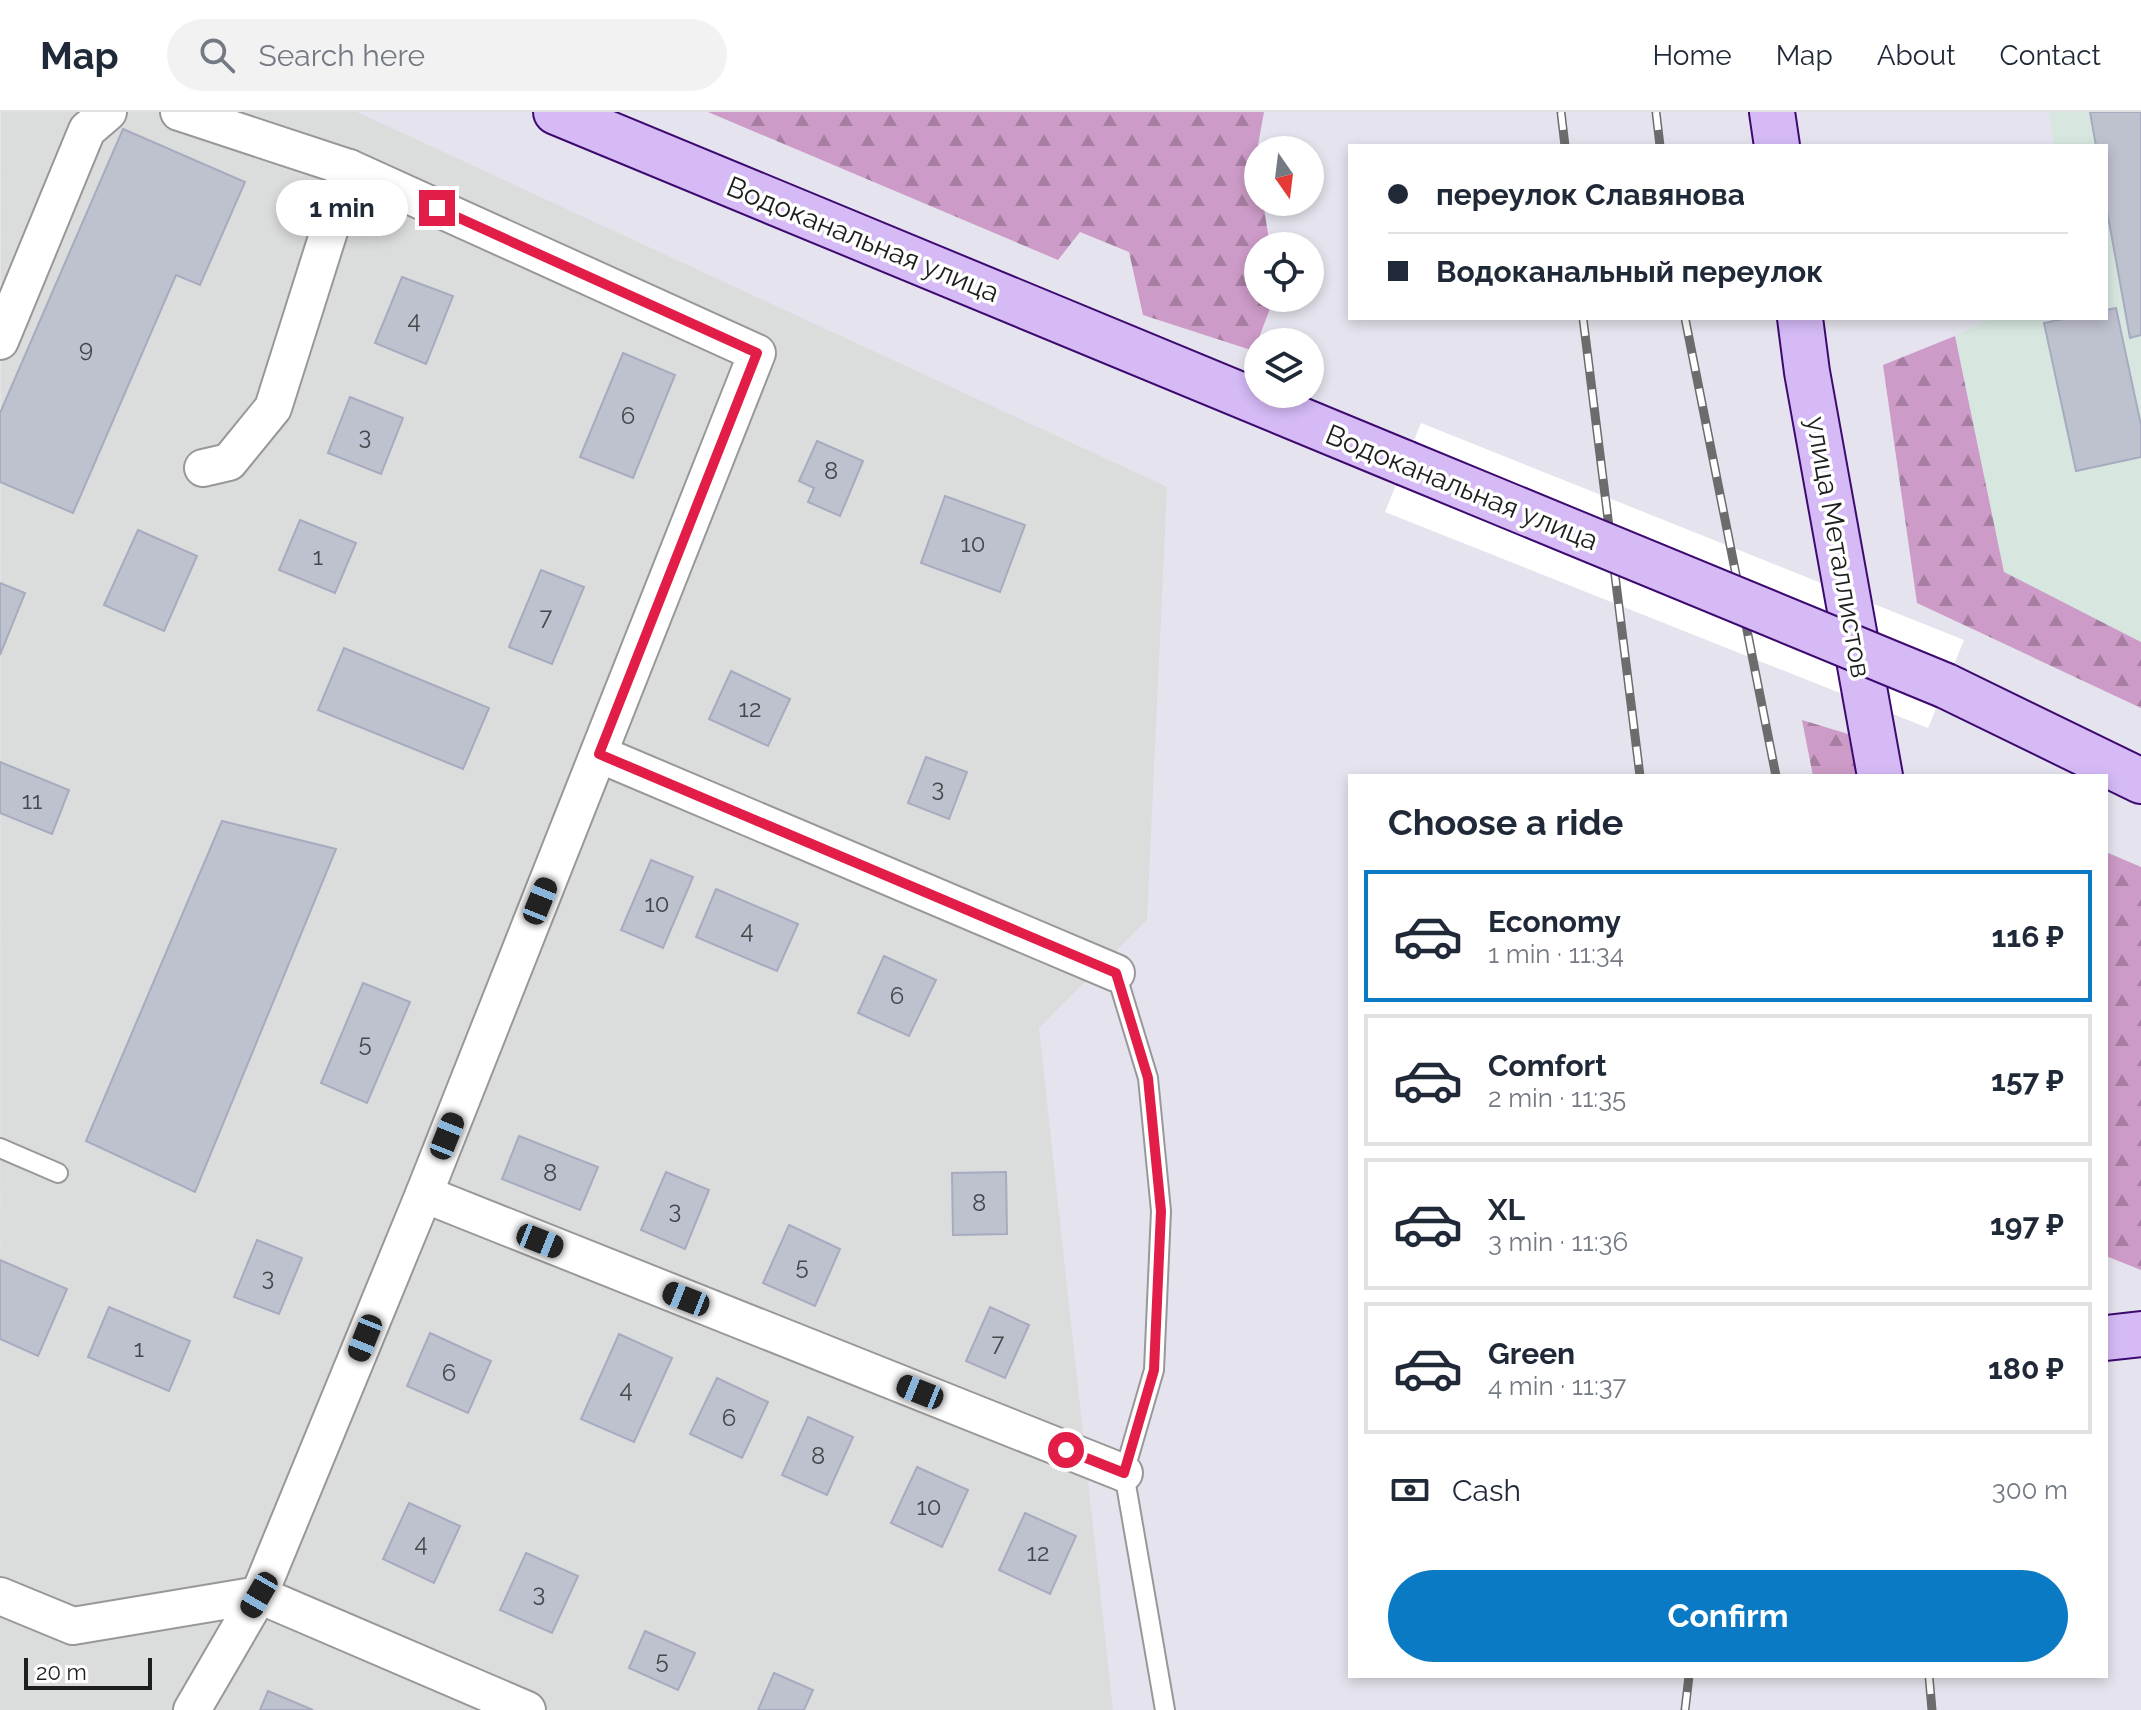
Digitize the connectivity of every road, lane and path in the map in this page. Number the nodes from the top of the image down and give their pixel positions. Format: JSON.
{"nodes":[{"id":1,"x":108,"y":112,"type":"edge"},
{"id":2,"x":179,"y":112,"type":"edge"},
{"id":3,"x":556,"y":112,"type":"edge"},
{"id":4,"x":1772,"y":112,"type":"edge"},
{"id":5,"x":1777,"y":144,"type":"edge"},
{"id":6,"x":349,"y":168,"type":"junction"},
{"id":7,"x":1800,"y":320,"type":"edge"},
{"id":8,"x":0,"y":341,"type":"edge"},
{"id":9,"x":203,"y":468,"type":"dead end"},
{"id":10,"x":599,"y":754,"type":"junction"},
{"id":11,"x":1880,"y":774,"type":"edge"},
{"id":12,"x":2141,"y":781,"type":"edge"},
{"id":13,"x":1116,"y":973,"type":"joint"},
{"id":14,"x":0,"y":1148,"type":"edge"},
{"id":15,"x":58,"y":1173,"type":"dead end"},
{"id":16,"x":424,"y":1194,"type":"junction"},
{"id":17,"x":2141,"y":1334,"type":"edge"},
{"id":18,"x":2108,"y":1338,"type":"edge"},
{"id":19,"x":1124,"y":1473,"type":"junction"},
{"id":20,"x":259,"y":1595,"type":"junction"},
{"id":21,"x":0,"y":1596,"type":"edge"},
{"id":22,"x":192,"y":1710,"type":"edge"},
{"id":23,"x":527,"y":1710,"type":"edge"},
{"id":24,"x":1165,"y":1710,"type":"edge"}],
"edges":[{"from":1,"to":8,"type":"street"},
{"from":2,"to":6,"type":"street"},
{"from":3,"to":12,"type":"main road","name":"Водоканальная улица","bridge":true},
{"from":4,"to":5,"type":"main road"},
{"from":6,"to":9,"type":"street"},
{"from":6,"to":10,"type":"street"},
{"from":7,"to":11,"type":"main road","name":"улица Металлистов"},
{"from":10,"to":13,"type":"street"},
{"from":10,"to":16,"type":"street"},
{"from":13,"to":19,"type":"lane"},
{"from":14,"to":15,"type":"lane"},
{"from":16,"to":19,"type":"street"},
{"from":16,"to":20,"type":"street"},
{"from":17,"to":18,"type":"main road"},
{"from":19,"to":24,"type":"lane"},
{"from":20,"to":21,"type":"street"},
{"from":20,"to":22,"type":"street"},
{"from":20,"to":23,"type":"street"}]}
